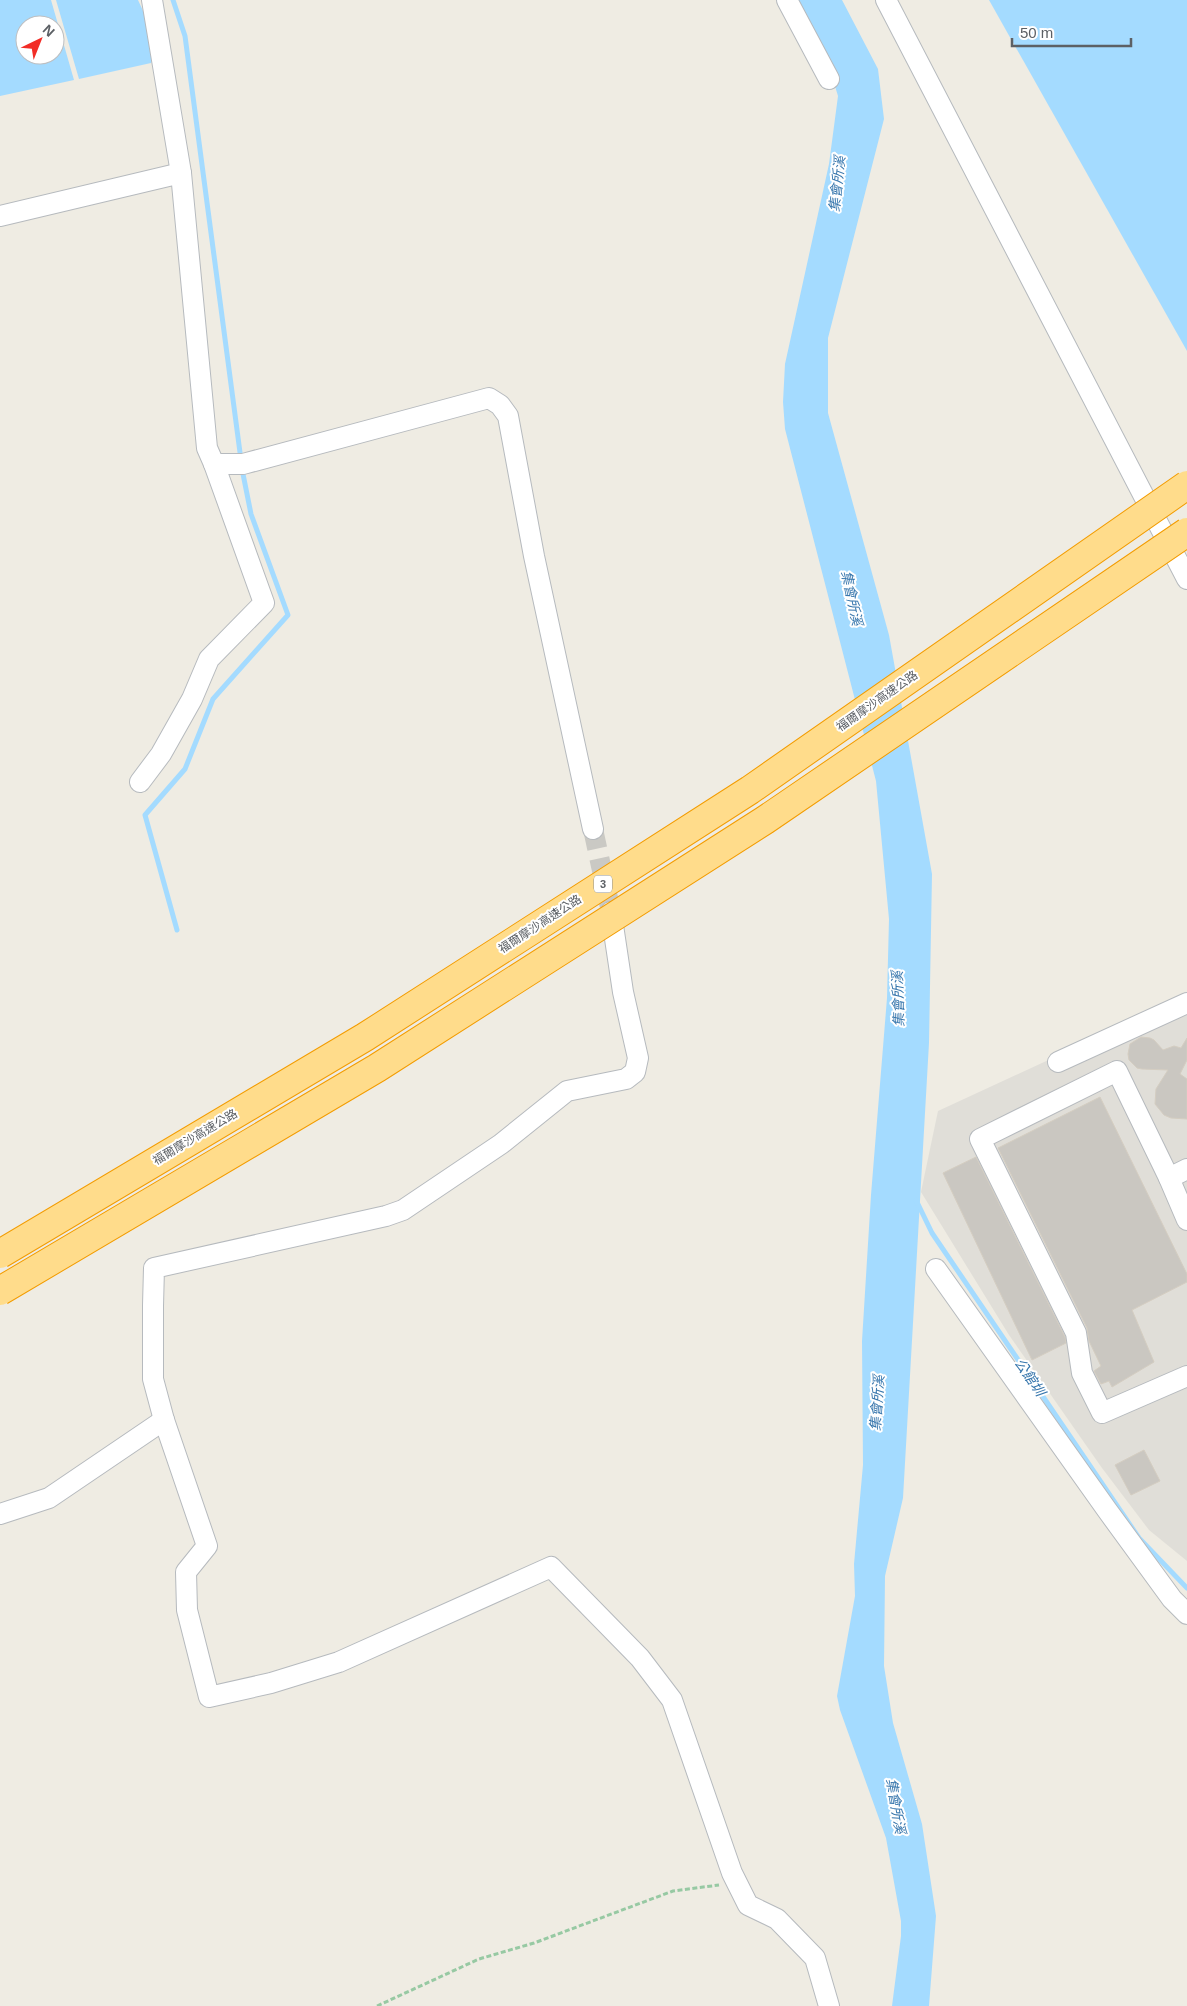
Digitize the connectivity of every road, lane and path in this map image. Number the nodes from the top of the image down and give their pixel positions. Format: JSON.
{"nodes":[{"id":1,"x":152,"y":0,"type":"edge"},
{"id":2,"x":787,"y":0,"type":"edge"},
{"id":3,"x":886,"y":0,"type":"edge"},
{"id":4,"x":829,"y":79,"type":"dead end"},
{"id":5,"x":181,"y":173,"type":"junction"},
{"id":6,"x":0,"y":216,"type":"edge"},
{"id":7,"x":214,"y":464,"type":"junction"},
{"id":8,"x":1187,"y":485,"type":"edge"},
{"id":9,"x":1187,"y":532,"type":"edge"},
{"id":10,"x":1187,"y":579,"type":"edge"},
{"id":11,"x":140,"y":782,"type":"dead end"},
{"id":12,"x":593,"y":829,"type":"tunnel mouth"},
{"id":13,"x":611,"y":912,"type":"tunnel mouth"},
{"id":14,"x":1187,"y":1003,"type":"edge"},
{"id":15,"x":1058,"y":1062,"type":"dead end"},
{"id":16,"x":1178,"y":1173,"type":"edge"},
{"id":17,"x":1187,"y":1220,"type":"edge"},
{"id":18,"x":0,"y":1254,"type":"edge"},
{"id":19,"x":936,"y":1268,"type":"dead end"},
{"id":20,"x":0,"y":1291,"type":"edge"},
{"id":21,"x":1187,"y":1376,"type":"edge"},
{"id":22,"x":164,"y":1420,"type":"junction"},
{"id":23,"x":0,"y":1514,"type":"edge"},
{"id":24,"x":1187,"y":1614,"type":"edge"},
{"id":25,"x":737,"y":1883,"type":"junction"},
{"id":26,"x":378,"y":2006,"type":"edge"},
{"id":27,"x":829,"y":2006,"type":"edge"}],
"edges":[{"from":1,"to":5,"type":"street"},
{"from":2,"to":4,"type":"street"},
{"from":3,"to":10,"type":"street"},
{"from":5,"to":6,"type":"street"},
{"from":5,"to":7,"type":"street"},
{"from":7,"to":11,"type":"street"},
{"from":7,"to":12,"type":"street"},
{"from":8,"to":18,"type":"highway","name":"福爾摩沙高速公路","number":"3","bridge":true},
{"from":9,"to":20,"type":"highway","bridge":true},
{"from":13,"to":22,"type":"street"},
{"from":14,"to":15,"type":"street"},
{"from":16,"to":17,"type":"street"},
{"from":16,"to":21,"type":"street"},
{"from":19,"to":24,"type":"street"},
{"from":22,"to":23,"type":"street"},
{"from":22,"to":25,"type":"street"},
{"from":25,"to":26,"type":"path"},
{"from":25,"to":27,"type":"street"}]}
